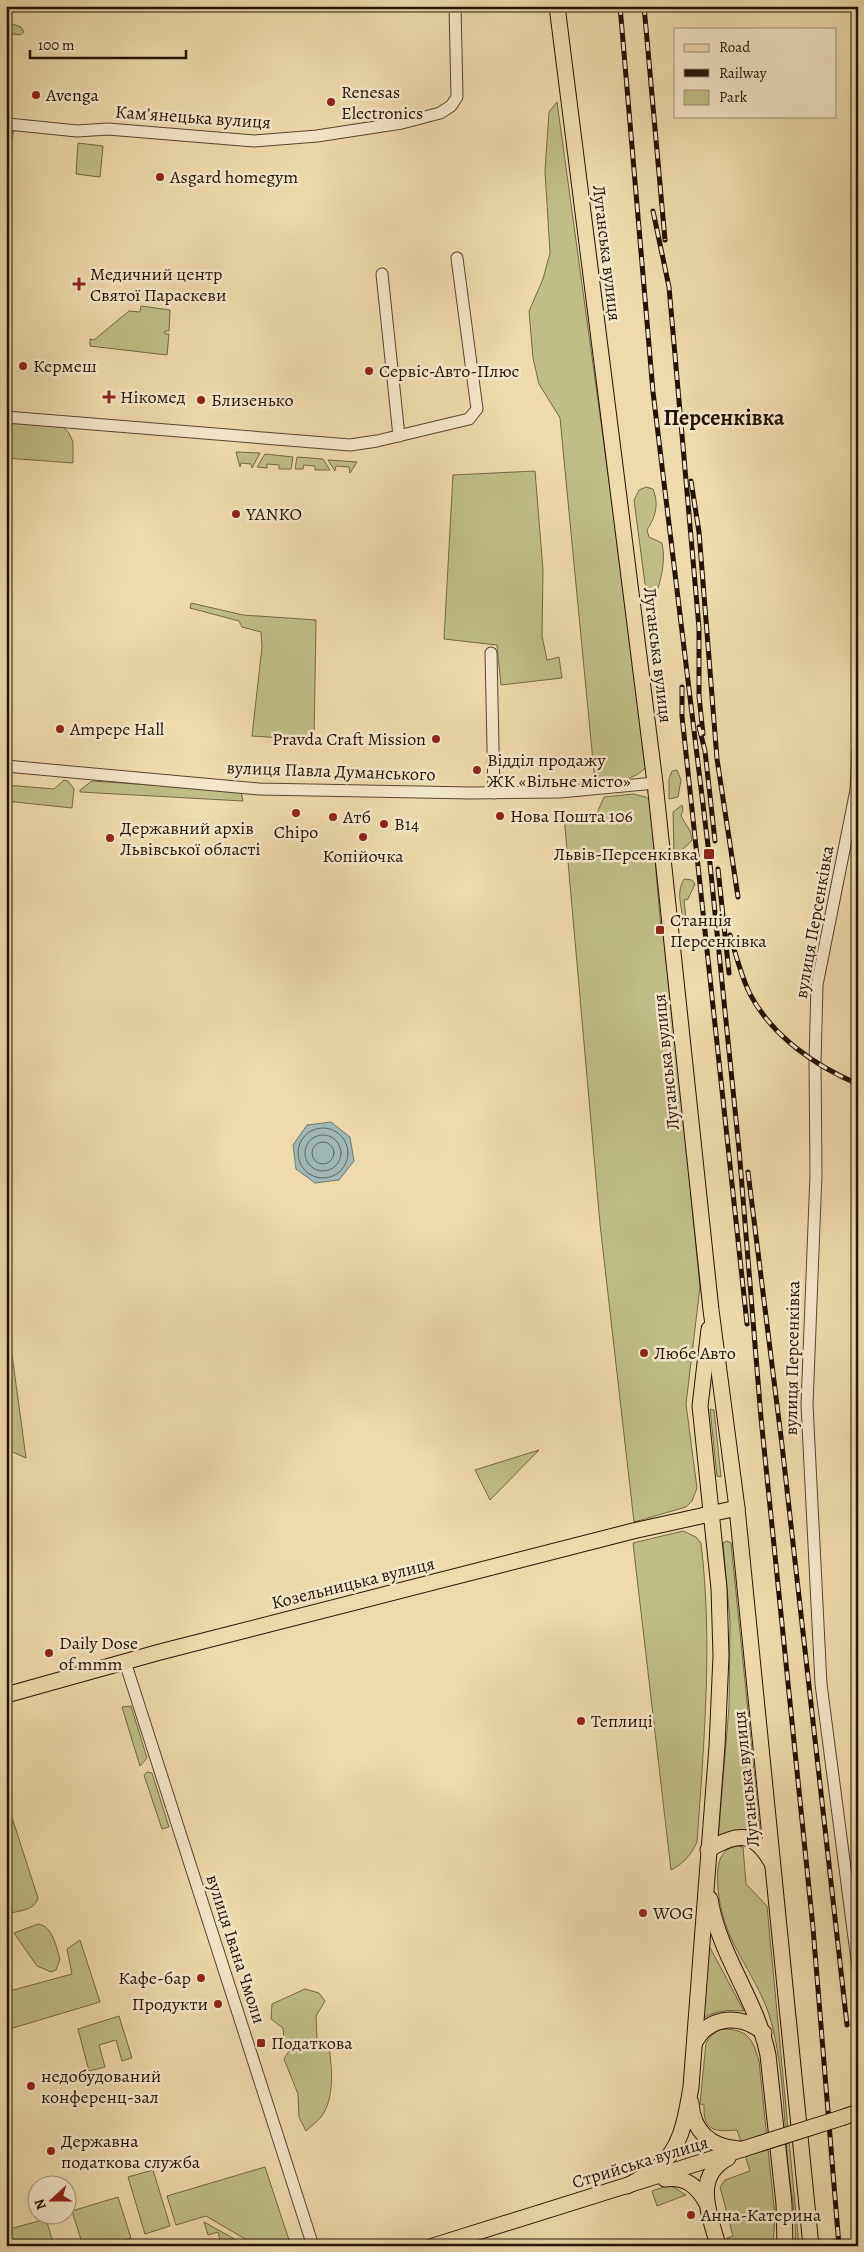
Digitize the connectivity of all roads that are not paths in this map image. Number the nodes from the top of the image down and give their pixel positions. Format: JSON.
{"nodes":[{"id":1,"x":455,"y":6,"type":"edge"},
{"id":2,"x":557,"y":6,"type":"edge"},
{"id":3,"x":7,"y":129,"type":"edge"},
{"id":4,"x":457,"y":258,"type":"dead end"},
{"id":5,"x":382,"y":274,"type":"dead end"},
{"id":6,"x":6,"y":417,"type":"edge"},
{"id":7,"x":400,"y":436,"type":"junction"},
{"id":8,"x":490,"y":653,"type":"dead end"},
{"id":9,"x":858,"y":749,"type":"edge"},
{"id":10,"x":6,"y":766,"type":"edge"},
{"id":11,"x":655,"y":783,"type":"junction"},
{"id":12,"x":494,"y":793,"type":"junction"},
{"id":13,"x":711,"y":1310,"type":"junction"},
{"id":14,"x":737,"y":1508,"type":"junction"},
{"id":15,"x":711,"y":1513,"type":"junction"},
{"id":16,"x":125,"y":1662,"type":"junction"},
{"id":17,"x":6,"y":1695,"type":"edge"},
{"id":18,"x":708,"y":1850,"type":"junction"},
{"id":19,"x":774,"y":1868,"type":"junction"},
{"id":20,"x":707,"y":1880,"type":"junction"},
{"id":21,"x":858,"y":1968,"type":"edge"},
{"id":22,"x":764,"y":2033,"type":"junction"},
{"id":23,"x":695,"y":2042,"type":"junction"},
{"id":24,"x":691,"y":2088,"type":"junction"},
{"id":25,"x":851,"y":2114,"type":"edge"},
{"id":26,"x":743,"y":2150,"type":"junction"},
{"id":27,"x":627,"y":2186,"type":"junction"},
{"id":28,"x":706,"y":2202,"type":"junction"},
{"id":29,"x":718,"y":2243,"type":"edge"},
{"id":30,"x":313,"y":2246,"type":"edge"},
{"id":31,"x":433,"y":2246,"type":"edge"},
{"id":32,"x":785,"y":2246,"type":"edge"},
{"id":33,"x":811,"y":2246,"type":"edge"}],
"edges":[{"from":1,"to":3,"type":"street","name":"Камʼянецька вулиця"},
{"from":2,"to":11,"type":"main road","name":"Луганська вулиця"},
{"from":4,"to":7,"type":"street"},
{"from":5,"to":7,"type":"street"},
{"from":6,"to":7,"type":"street"},
{"from":8,"to":12,"type":"street"},
{"from":9,"to":21,"type":"street","name":"вулиця Персенківка"},
{"from":10,"to":12,"type":"street","name":"вулиця Павла Думанського"},
{"from":11,"to":12,"type":"street","name":"вулиця Павла Думанського"},
{"from":11,"to":13,"type":"main road","name":"Луганська вулиця"},
{"from":13,"to":14,"type":"main road","name":"Луганська вулиця"},
{"from":13,"to":15,"type":"main road","name":"Луганська вулиця"},
{"from":14,"to":15,"type":"main road","name":"Козельницька вулиця"},
{"from":14,"to":19,"type":"main road","name":"Луганська вулиця"},
{"from":15,"to":16,"type":"main road","name":"Козельницька вулиця"},
{"from":15,"to":18,"type":"main road","name":"Луганська вулиця"},
{"from":16,"to":17,"type":"main road","name":"Козельницька вулиця"},
{"from":16,"to":30,"type":"street","name":"вулиця Івана Чмоли"},
{"from":18,"to":19,"type":"main road"},
{"from":18,"to":20,"type":"main road","name":"Луганська вулиця"},
{"from":19,"to":33,"type":"main road","name":"Луганська вулиця"},
{"from":20,"to":22,"type":"main road","name":"Луганська вулиця"},
{"from":20,"to":23,"type":"main road","name":"Луганська вулиця"},
{"from":22,"to":23,"type":"main road"},
{"from":22,"to":32,"type":"main road","name":"Луганська вулиця"},
{"from":23,"to":24,"type":"main road","name":"Луганська вулиця"},
{"from":24,"to":26,"type":"main road","name":"Луганська вулиця"},
{"from":24,"to":27,"type":"main road","name":"Луганська вулиця"},
{"from":25,"to":26,"type":"main road","name":"Стрийська вулиця","bridge":true},
{"from":26,"to":27,"type":"main road","name":"Стрийська вулиця"},
{"from":26,"to":28,"type":"main road"},
{"from":27,"to":28,"type":"main road"},
{"from":27,"to":31,"type":"main road","name":"Стрийська вулиця"},
{"from":28,"to":29,"type":"main road"}]}
